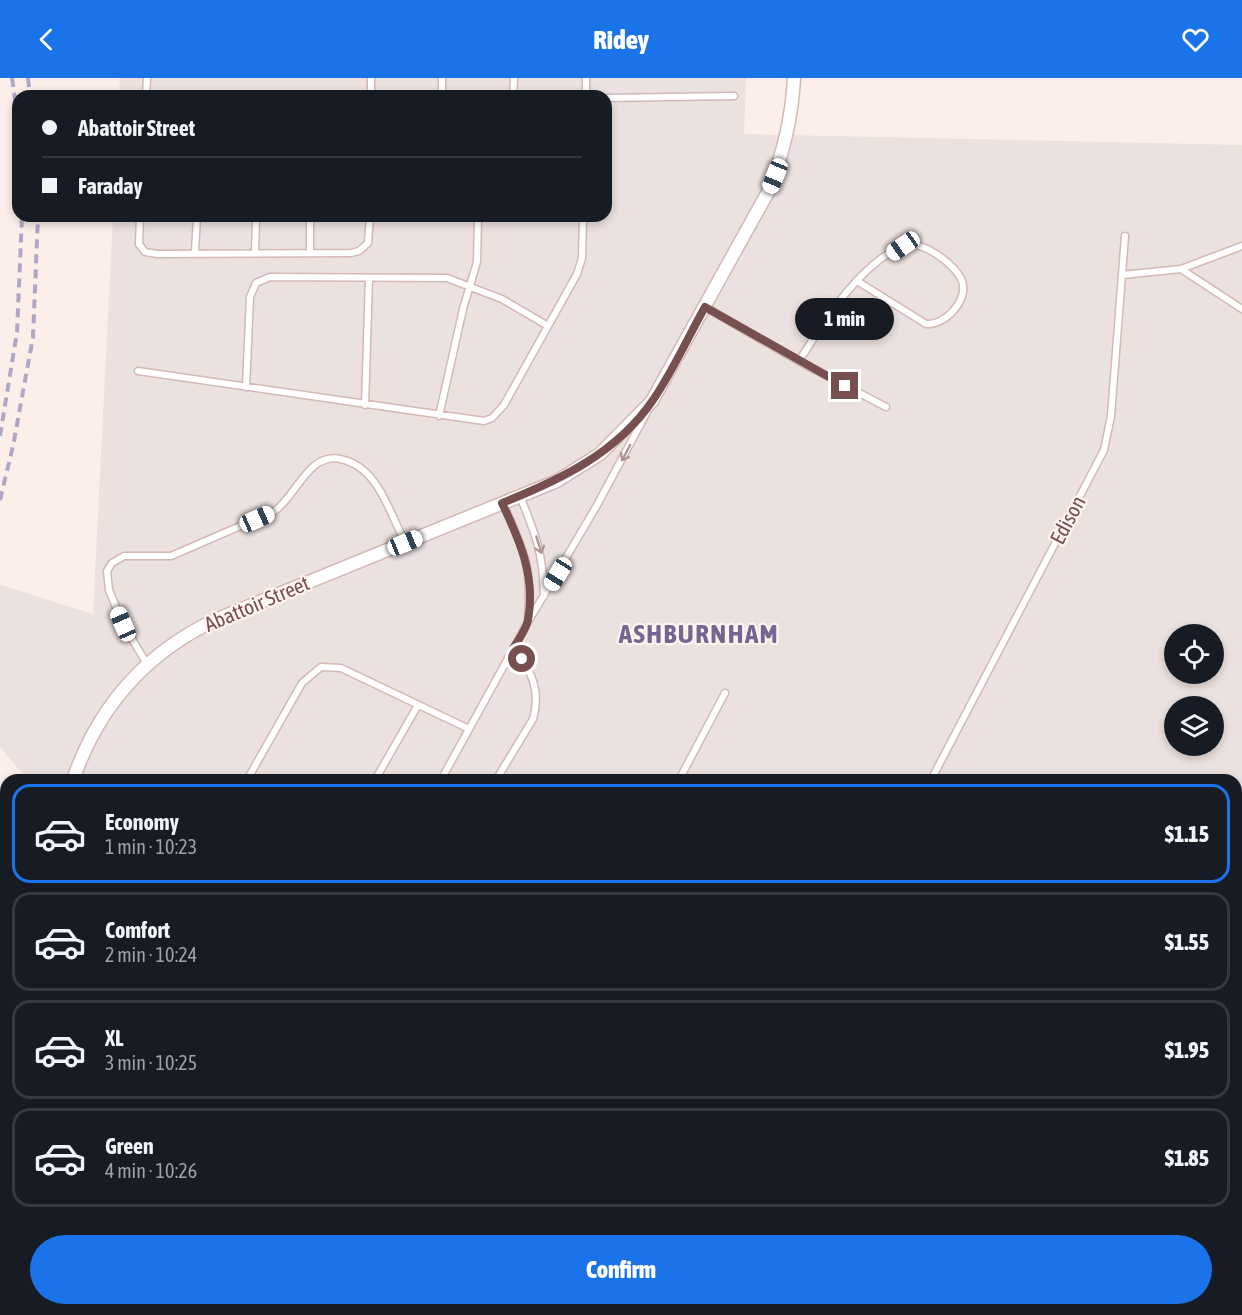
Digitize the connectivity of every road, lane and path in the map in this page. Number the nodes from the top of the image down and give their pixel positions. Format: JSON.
{"nodes":[{"id":1,"x":794,"y":78,"type":"edge"},
{"id":2,"x":734,"y":96,"type":"dead end"},
{"id":3,"x":612,"y":98,"type":"edge"},
{"id":4,"x":140,"y":222,"type":"edge"},
{"id":5,"x":197,"y":222,"type":"edge"},
{"id":6,"x":256,"y":222,"type":"edge"},
{"id":7,"x":310,"y":222,"type":"edge"},
{"id":8,"x":370,"y":222,"type":"edge"},
{"id":9,"x":478,"y":222,"type":"edge"},
{"id":10,"x":583,"y":222,"type":"edge"},
{"id":11,"x":1125,"y":236,"type":"dead end"},
{"id":12,"x":1242,"y":246,"type":"edge"},
{"id":13,"x":195,"y":252,"type":"junction"},
{"id":14,"x":310,"y":252,"type":"junction"},
{"id":15,"x":255,"y":253,"type":"junction"},
{"id":16,"x":1181,"y":269,"type":"junction"},
{"id":17,"x":1122,"y":275,"type":"junction"},
{"id":18,"x":369,"y":279,"type":"junction"},
{"id":19,"x":857,"y":281,"type":"junction"},
{"id":20,"x":471,"y":285,"type":"junction"},
{"id":21,"x":705,"y":307,"type":"junction"},
{"id":22,"x":1242,"y":309,"type":"edge"},
{"id":23,"x":548,"y":326,"type":"junction"},
{"id":24,"x":800,"y":361,"type":"junction"},
{"id":25,"x":138,"y":371,"type":"dead end"},
{"id":26,"x":246,"y":387,"type":"junction"},
{"id":27,"x":652,"y":401,"type":"junction"},
{"id":28,"x":365,"y":405,"type":"junction"},
{"id":29,"x":886,"y":407,"type":"dead end"},
{"id":30,"x":439,"y":416,"type":"junction"},
{"id":31,"x":520,"y":496,"type":"junction"},
{"id":32,"x":502,"y":503,"type":"junction"},
{"id":33,"x":405,"y":543,"type":"junction"},
{"id":34,"x":544,"y":596,"type":"junction"},
{"id":35,"x":528,"y":622,"type":"junction"},
{"id":36,"x":513,"y":649,"type":"junction"},
{"id":37,"x":147,"y":664,"type":"junction"},
{"id":38,"x":725,"y":693,"type":"dead end"},
{"id":39,"x":418,"y":705,"type":"junction"},
{"id":40,"x":470,"y":729,"type":"junction"},
{"id":41,"x":75,"y":774,"type":"edge"},
{"id":42,"x":250,"y":774,"type":"edge"},
{"id":43,"x":378,"y":774,"type":"edge"},
{"id":44,"x":444,"y":774,"type":"edge"},
{"id":45,"x":499,"y":774,"type":"edge"},
{"id":46,"x":682,"y":774,"type":"edge"},
{"id":47,"x":934,"y":774,"type":"edge"}],
"edges":[{"from":1,"to":21,"type":"street","name":"Abattoir Street"},
{"from":2,"to":3,"type":"lane"},
{"from":4,"to":13,"type":"lane"},
{"from":5,"to":13,"type":"lane"},
{"from":6,"to":15,"type":"lane"},
{"from":7,"to":14,"type":"lane"},
{"from":8,"to":14,"type":"lane"},
{"from":9,"to":20,"type":"lane"},
{"from":10,"to":23,"type":"lane"},
{"from":11,"to":17,"type":"lane","name":"Edison"},
{"from":12,"to":16,"type":"lane"},
{"from":13,"to":15,"type":"lane"},
{"from":14,"to":15,"type":"lane"},
{"from":16,"to":17,"type":"lane"},
{"from":16,"to":22,"type":"lane"},
{"from":17,"to":47,"type":"lane","name":"Edison"},
{"from":18,"to":20,"type":"lane"},
{"from":18,"to":26,"type":"lane"},
{"from":18,"to":28,"type":"lane"},
{"from":19,"to":19,"type":"lane"},
{"from":19,"to":24,"type":"lane"},
{"from":20,"to":23,"type":"lane"},
{"from":20,"to":30,"type":"lane"},
{"from":21,"to":24,"type":"lane"},
{"from":21,"to":27,"type":"street","name":"Abattoir Street"},
{"from":23,"to":30,"type":"lane"},
{"from":24,"to":29,"type":"lane"},
{"from":25,"to":26,"type":"lane"},
{"from":26,"to":28,"type":"lane"},
{"from":27,"to":31,"type":"street","name":"Abattoir Street"},
{"from":27,"to":34,"type":"lane","name":"Abattoir Street","one_way":true},
{"from":28,"to":30,"type":"lane"},
{"from":31,"to":32,"type":"street","name":"Abattoir Street"},
{"from":31,"to":34,"type":"lane","one_way":true},
{"from":32,"to":33,"type":"street","name":"Abattoir Street"},
{"from":32,"to":35,"type":"lane","name":"Abattoir Street"},
{"from":33,"to":37,"type":"street","name":"Abattoir Street"},
{"from":33,"to":37,"type":"lane"},
{"from":34,"to":35,"type":"lane","name":"Abattoir Street"},
{"from":35,"to":36,"type":"lane","name":"Abattoir Street"},
{"from":36,"to":40,"type":"lane","name":"Abattoir Street"},
{"from":36,"to":45,"type":"lane"},
{"from":37,"to":41,"type":"street","name":"Abattoir Street"},
{"from":38,"to":46,"type":"lane"},
{"from":39,"to":40,"type":"lane"},
{"from":39,"to":42,"type":"lane"},
{"from":39,"to":43,"type":"lane"},
{"from":40,"to":44,"type":"lane","name":"Abattoir Street"}]}
